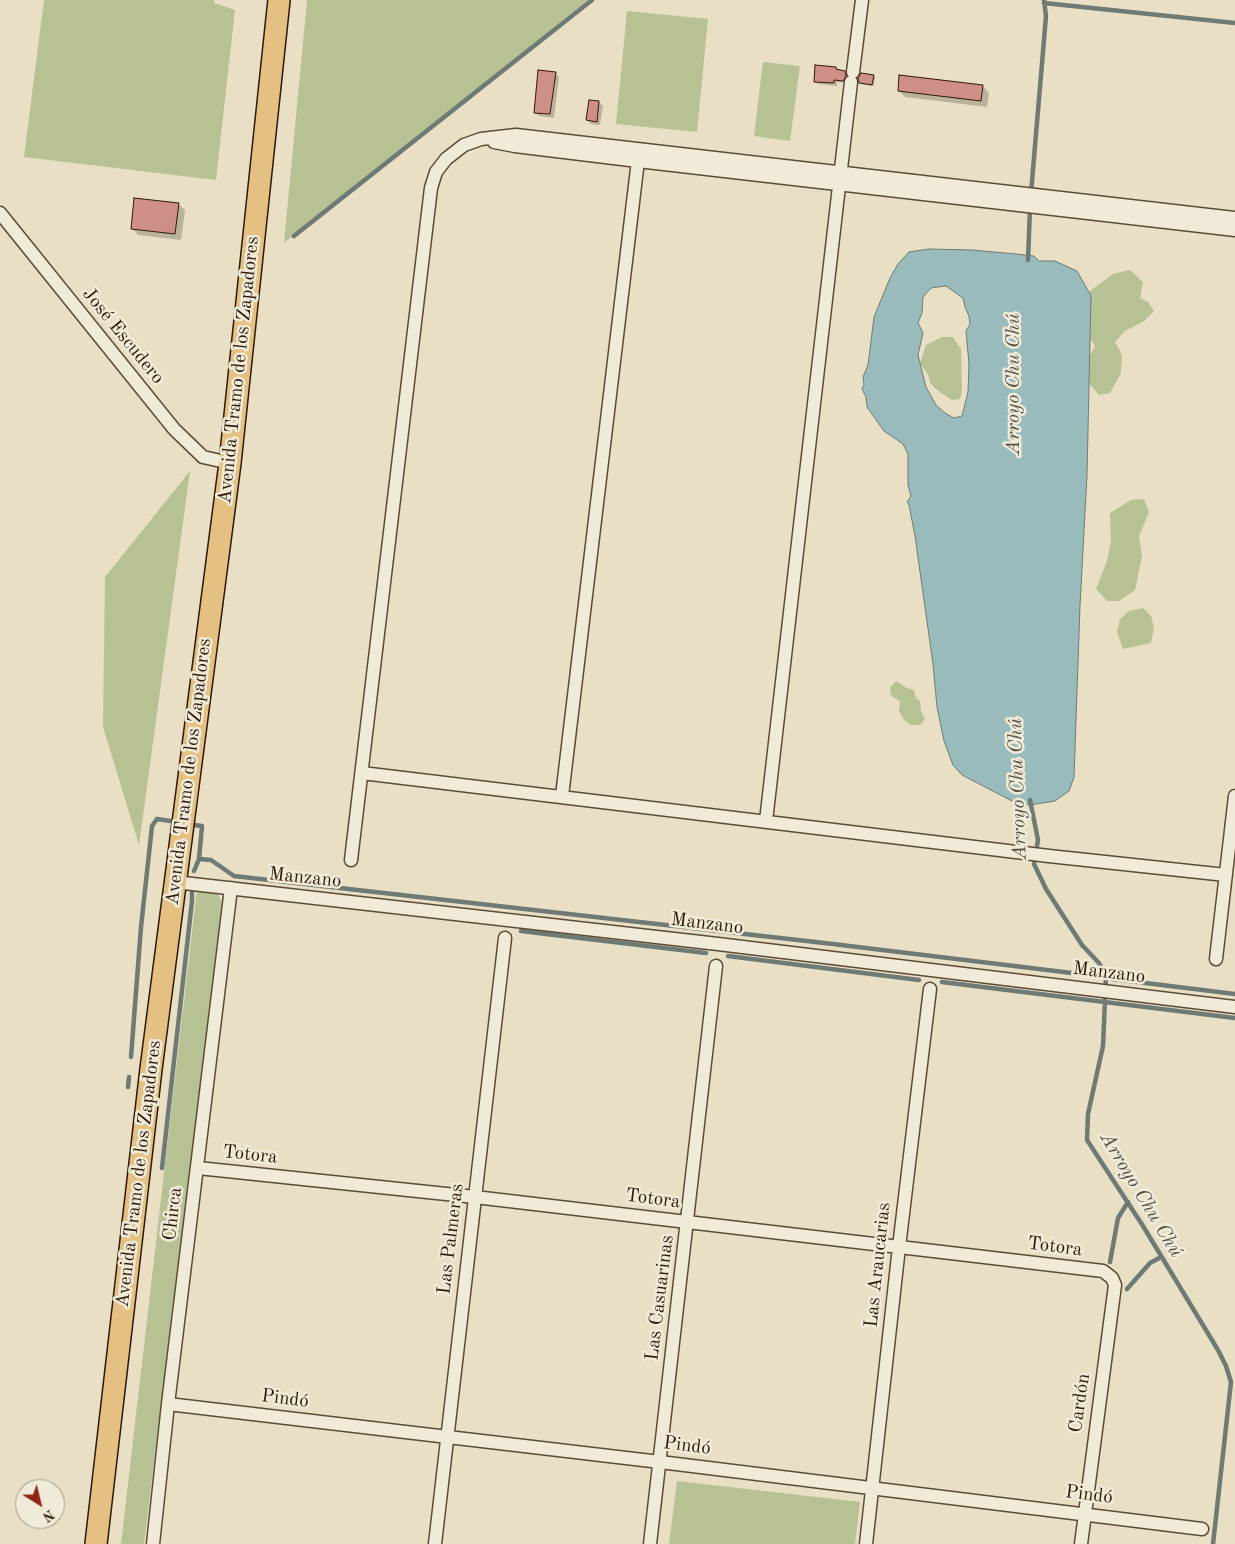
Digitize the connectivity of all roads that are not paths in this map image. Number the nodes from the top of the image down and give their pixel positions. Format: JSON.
{"nodes":[{"id":1,"x":279,"y":0,"type":"edge"},
{"id":2,"x":862,"y":0,"type":"edge"},
{"id":3,"x":638,"y":155,"type":"junction"},
{"id":4,"x":840,"y":179,"type":"junction"},
{"id":5,"x":1039,"y":201,"type":"junction"},
{"id":6,"x":0,"y":212,"type":"edge"},
{"id":7,"x":1235,"y":218,"type":"edge"},
{"id":8,"x":1235,"y":230,"type":"edge"},
{"id":9,"x":230,"y":462,"type":"junction"},
{"id":10,"x":362,"y":773,"type":"junction"},
{"id":11,"x":562,"y":796,"type":"junction"},
{"id":12,"x":1235,"y":796,"type":"edge"},
{"id":13,"x":766,"y":821,"type":"junction"},
{"id":14,"x":351,"y":860,"type":"dead end"},
{"id":15,"x":1226,"y":875,"type":"junction"},
{"id":16,"x":175,"y":882,"type":"junction"},
{"id":17,"x":232,"y":888,"type":"junction"},
{"id":18,"x":505,"y":938,"type":"dead end"},
{"id":19,"x":1216,"y":960,"type":"dead end"},
{"id":20,"x":716,"y":966,"type":"dead end"},
{"id":21,"x":930,"y":990,"type":"dead end"},
{"id":22,"x":1235,"y":1008,"type":"edge"},
{"id":23,"x":198,"y":1168,"type":"junction"},
{"id":24,"x":475,"y":1197,"type":"junction"},
{"id":25,"x":687,"y":1222,"type":"junction"},
{"id":26,"x":898,"y":1247,"type":"junction"},
{"id":27,"x":1103,"y":1272,"type":"joint"},
{"id":28,"x":168,"y":1404,"type":"junction"},
{"id":29,"x":446,"y":1437,"type":"junction"},
{"id":30,"x":660,"y":1462,"type":"junction"},
{"id":31,"x":873,"y":1488,"type":"junction"},
{"id":32,"x":1084,"y":1514,"type":"junction"},
{"id":33,"x":1202,"y":1529,"type":"dead end"},
{"id":34,"x":96,"y":1544,"type":"edge"},
{"id":35,"x":153,"y":1544,"type":"edge"},
{"id":36,"x":435,"y":1544,"type":"edge"},
{"id":37,"x":650,"y":1544,"type":"edge"},
{"id":38,"x":866,"y":1544,"type":"edge"},
{"id":39,"x":1081,"y":1544,"type":"edge"}],
"edges":[{"from":1,"to":9,"type":"highway","name":"Avenida Tramo de los Zapadores"},
{"from":2,"to":4,"type":"street"},
{"from":3,"to":4,"type":"street"},
{"from":3,"to":10,"type":"street"},
{"from":3,"to":11,"type":"street"},
{"from":4,"to":5,"type":"street"},
{"from":4,"to":13,"type":"street"},
{"from":5,"to":7,"type":"street"},
{"from":5,"to":8,"type":"street"},
{"from":6,"to":9,"type":"street","name":"José Escudero"},
{"from":9,"to":16,"type":"highway","name":"Avenida Tramo de los Zapadores"},
{"from":10,"to":11,"type":"street"},
{"from":10,"to":14,"type":"street"},
{"from":11,"to":13,"type":"street"},
{"from":12,"to":15,"type":"street"},
{"from":13,"to":15,"type":"street"},
{"from":15,"to":19,"type":"street"},
{"from":16,"to":17,"type":"street","name":"Manzano"},
{"from":16,"to":34,"type":"highway","name":"Avenida Tramo de los Zapadores"},
{"from":17,"to":22,"type":"street","name":"Manzano"},
{"from":17,"to":23,"type":"street","name":"Chirca"},
{"from":18,"to":24,"type":"street","name":"Las Palmeras"},
{"from":20,"to":25,"type":"street","name":"Las Casuarinas"},
{"from":21,"to":26,"type":"street","name":"Las Araucarias"},
{"from":23,"to":24,"type":"street","name":"Totora"},
{"from":23,"to":28,"type":"street","name":"Chirca"},
{"from":24,"to":25,"type":"street","name":"Totora"},
{"from":24,"to":29,"type":"street","name":"Las Palmeras"},
{"from":25,"to":26,"type":"street","name":"Totora"},
{"from":25,"to":30,"type":"street","name":"Las Casuarinas"},
{"from":26,"to":27,"type":"street","name":"Totora"},
{"from":26,"to":31,"type":"street","name":"Las Araucarias"},
{"from":27,"to":32,"type":"street","name":"Cardón"},
{"from":28,"to":29,"type":"street","name":"Pindó"},
{"from":28,"to":35,"type":"street","name":"Chirca"},
{"from":29,"to":30,"type":"street","name":"Pindó"},
{"from":29,"to":36,"type":"street","name":"Las Palmeras"},
{"from":30,"to":31,"type":"street","name":"Pindó"},
{"from":30,"to":37,"type":"street","name":"Las Casuarinas"},
{"from":31,"to":32,"type":"street","name":"Pindó"},
{"from":31,"to":38,"type":"street","name":"Las Araucarias"},
{"from":32,"to":33,"type":"street","name":"Pindó"},
{"from":32,"to":39,"type":"street","name":"Cardón"}]}
